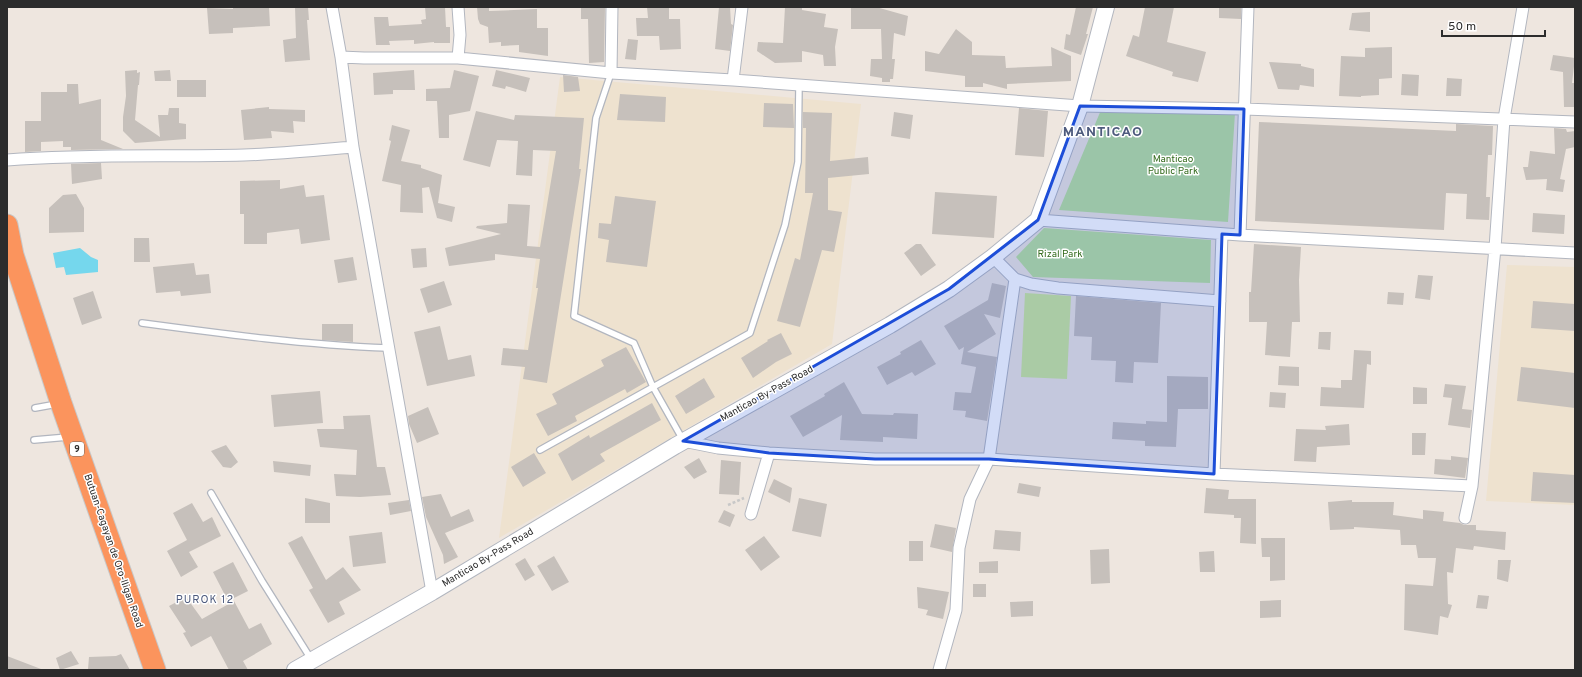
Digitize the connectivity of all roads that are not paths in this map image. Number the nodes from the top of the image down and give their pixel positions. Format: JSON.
{"nodes":[{"id":1,"x":332,"y":7,"type":"edge"},
{"id":2,"x":458,"y":7,"type":"edge"},
{"id":3,"x":612,"y":7,"type":"edge"},
{"id":4,"x":742,"y":7,"type":"edge"},
{"id":5,"x":1106,"y":7,"type":"edge"},
{"id":6,"x":1248,"y":7,"type":"edge"},
{"id":7,"x":1522,"y":7,"type":"edge"},
{"id":8,"x":341,"y":57,"type":"junction"},
{"id":9,"x":458,"y":58,"type":"junction"},
{"id":10,"x":611,"y":73,"type":"junction"},
{"id":11,"x":733,"y":80,"type":"junction"},
{"id":12,"x":799,"y":85,"type":"junction"},
{"id":13,"x":1080,"y":106,"type":"junction"},
{"id":14,"x":1244,"y":109,"type":"junction"},
{"id":15,"x":1504,"y":118,"type":"junction"},
{"id":16,"x":1575,"y":122,"type":"edge"},
{"id":17,"x":353,"y":147,"type":"junction"},
{"id":18,"x":7,"y":160,"type":"edge"},
{"id":19,"x":1038,"y":220,"type":"junction"},
{"id":20,"x":7,"y":225,"type":"edge"},
{"id":21,"x":1222,"y":234,"type":"junction"},
{"id":22,"x":1240,"y":235,"type":"junction"},
{"id":23,"x":1495,"y":248,"type":"junction"},
{"id":24,"x":1575,"y":253,"type":"edge"},
{"id":25,"x":993,"y":258,"type":"junction"},
{"id":26,"x":1015,"y":279,"type":"junction"},
{"id":27,"x":1220,"y":301,"type":"junction"},
{"id":28,"x":142,"y":323,"type":"dead end"},
{"id":29,"x":388,"y":348,"type":"junction"},
{"id":30,"x":653,"y":387,"type":"junction"},
{"id":31,"x":61,"y":403,"type":"junction"},
{"id":32,"x":36,"y":408,"type":"dead end"},
{"id":33,"x":72,"y":437,"type":"junction"},
{"id":34,"x":34,"y":440,"type":"dead end"},
{"id":35,"x":684,"y":441,"type":"junction"},
{"id":36,"x":540,"y":450,"type":"dead end"},
{"id":37,"x":769,"y":453,"type":"junction"},
{"id":38,"x":989,"y":459,"type":"junction"},
{"id":39,"x":1214,"y":474,"type":"junction"},
{"id":40,"x":1472,"y":486,"type":"junction"},
{"id":41,"x":211,"y":493,"type":"dead end"},
{"id":42,"x":751,"y":514,"type":"dead end"},
{"id":43,"x":1465,"y":518,"type":"dead end"},
{"id":44,"x":432,"y":592,"type":"junction"},
{"id":45,"x":312,"y":660,"type":"junction"},
{"id":46,"x":155,"y":670,"type":"edge"},
{"id":47,"x":295,"y":670,"type":"edge"},
{"id":48,"x":939,"y":670,"type":"edge"}],
"edges":[{"from":1,"to":8,"type":"street"},
{"from":2,"to":9,"type":"street"},
{"from":3,"to":10,"type":"street"},
{"from":4,"to":11,"type":"street"},
{"from":5,"to":13,"type":"street","name":"Manticao By-Pass Road"},
{"from":6,"to":14,"type":"street"},
{"from":7,"to":15,"type":"street"},
{"from":8,"to":9,"type":"street"},
{"from":8,"to":17,"type":"street"},
{"from":9,"to":10,"type":"street"},
{"from":10,"to":11,"type":"street"},
{"from":10,"to":30,"type":"lane"},
{"from":11,"to":12,"type":"street"},
{"from":12,"to":13,"type":"street"},
{"from":12,"to":30,"type":"lane"},
{"from":13,"to":14,"type":"street"},
{"from":13,"to":19,"type":"street","name":"Manticao By-Pass Road"},
{"from":14,"to":15,"type":"street"},
{"from":14,"to":22,"type":"street"},
{"from":15,"to":16,"type":"street"},
{"from":15,"to":23,"type":"street"},
{"from":17,"to":18,"type":"street"},
{"from":17,"to":29,"type":"street"},
{"from":19,"to":21,"type":"street"},
{"from":19,"to":25,"type":"street","name":"Manticao By-Pass Road"},
{"from":20,"to":31,"type":"highway","name":"Butuan-Cagayan de Oro-Iligan Road","number":"9"},
{"from":21,"to":22,"type":"street"},
{"from":21,"to":27,"type":"street"},
{"from":22,"to":23,"type":"street"},
{"from":23,"to":24,"type":"street"},
{"from":23,"to":40,"type":"street"},
{"from":25,"to":26,"type":"street"},
{"from":25,"to":35,"type":"street","name":"Manticao By-Pass Road"},
{"from":26,"to":27,"type":"street"},
{"from":26,"to":38,"type":"street"},
{"from":27,"to":39,"type":"street"},
{"from":28,"to":29,"type":"lane"},
{"from":29,"to":44,"type":"street"},
{"from":30,"to":35,"type":"lane"},
{"from":30,"to":36,"type":"lane"},
{"from":31,"to":32,"type":"lane"},
{"from":31,"to":33,"type":"highway","name":"Butuan-Cagayan de Oro-Iligan Road","number":"9"},
{"from":33,"to":34,"type":"lane"},
{"from":33,"to":46,"type":"highway","name":"Butuan-Cagayan de Oro-Iligan Road","number":"9"},
{"from":35,"to":37,"type":"street"},
{"from":35,"to":44,"type":"street","name":"Manticao By-Pass Road"},
{"from":37,"to":38,"type":"street"},
{"from":37,"to":42,"type":"street"},
{"from":38,"to":39,"type":"street"},
{"from":38,"to":48,"type":"street"},
{"from":39,"to":40,"type":"street"},
{"from":40,"to":43,"type":"street"},
{"from":41,"to":45,"type":"lane"},
{"from":44,"to":45,"type":"street","name":"Manticao By-Pass Road"},
{"from":45,"to":47,"type":"street","name":"Manticao By-Pass Road"}]}
